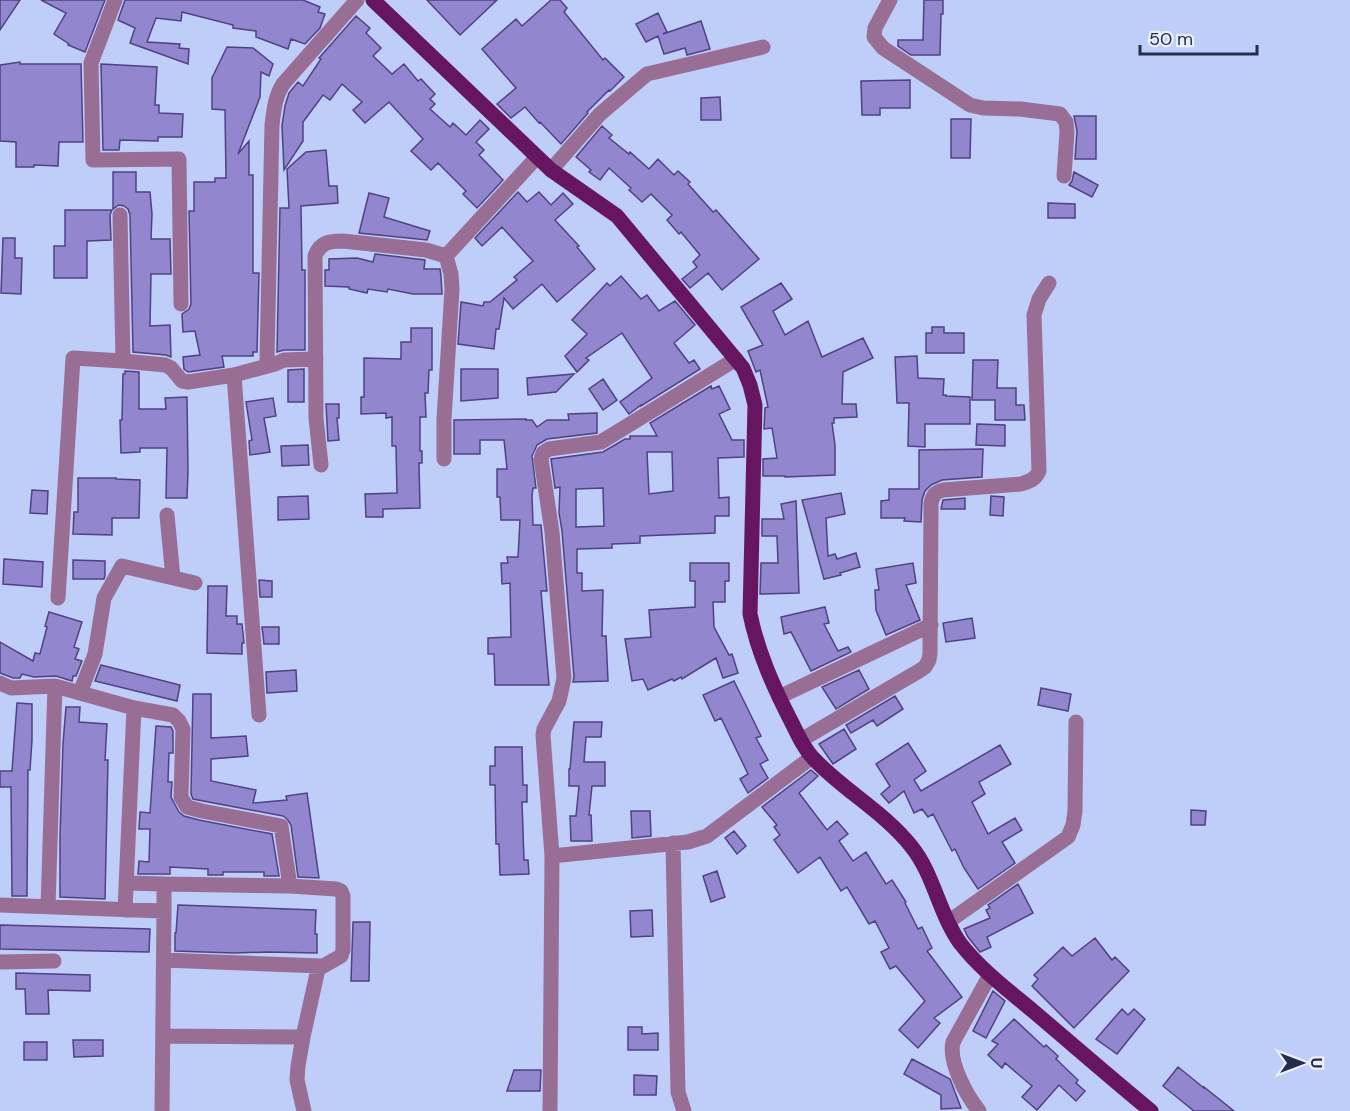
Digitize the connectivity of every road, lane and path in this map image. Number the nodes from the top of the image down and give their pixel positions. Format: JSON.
{"nodes":[{"id":1,"x":115,"y":0,"type":"edge"},
{"id":2,"x":357,"y":0,"type":"edge"},
{"id":3,"x":373,"y":0,"type":"edge"},
{"id":4,"x":890,"y":0,"type":"edge"},
{"id":5,"x":763,"y":47,"type":"dead end"},
{"id":6,"x":537,"y":157,"type":"junction"},
{"id":7,"x":551,"y":170,"type":"junction"},
{"id":8,"x":1064,"y":176,"type":"dead end"},
{"id":9,"x":120,"y":215,"type":"dead end"},
{"id":10,"x":446,"y":256,"type":"junction"},
{"id":11,"x":1049,"y":283,"type":"dead end"},
{"id":12,"x":181,"y":304,"type":"dead end"},
{"id":13,"x":316,"y":359,"type":"junction"},
{"id":14,"x":736,"y":359,"type":"junction"},
{"id":15,"x":267,"y":360,"type":"dead end"},
{"id":16,"x":123,"y":361,"type":"junction"},
{"id":17,"x":234,"y":375,"type":"junction"},
{"id":18,"x":444,"y":459,"type":"dead end"},
{"id":19,"x":321,"y":465,"type":"dead end"},
{"id":20,"x":167,"y":515,"type":"dead end"},
{"id":21,"x":173,"y":578,"type":"junction"},
{"id":22,"x":195,"y":583,"type":"dead end"},
{"id":23,"x":58,"y":598,"type":"dead end"},
{"id":24,"x":931,"y":625,"type":"junction"},
{"id":25,"x":0,"y":683,"type":"edge"},
{"id":26,"x":55,"y":686,"type":"junction"},
{"id":27,"x":80,"y":693,"type":"junction"},
{"id":28,"x":779,"y":697,"type":"junction"},
{"id":29,"x":134,"y":708,"type":"junction"},
{"id":30,"x":259,"y":715,"type":"dead end"},
{"id":31,"x":1076,"y":722,"type":"dead end"},
{"id":32,"x":801,"y":740,"type":"junction"},
{"id":33,"x":812,"y":757,"type":"junction"},
{"id":34,"x":673,"y":843,"type":"junction"},
{"id":35,"x":552,"y":856,"type":"junction"},
{"id":36,"x":126,"y":883,"type":"junction"},
{"id":37,"x":164,"y":884,"type":"junction"},
{"id":38,"x":290,"y":886,"type":"junction"},
{"id":39,"x":0,"y":905,"type":"edge"},
{"id":40,"x":48,"y":907,"type":"junction"},
{"id":41,"x":125,"y":910,"type":"junction"},
{"id":42,"x":164,"y":911,"type":"junction"},
{"id":43,"x":948,"y":922,"type":"junction"},
{"id":44,"x":164,"y":960,"type":"junction"},
{"id":45,"x":54,"y":961,"type":"dead end"},
{"id":46,"x":0,"y":962,"type":"edge"},
{"id":47,"x":322,"y":966,"type":"junction"},
{"id":48,"x":990,"y":975,"type":"junction"},
{"id":49,"x":164,"y":1036,"type":"junction"},
{"id":50,"x":303,"y":1037,"type":"junction"},
{"id":51,"x":162,"y":1111,"type":"edge"},
{"id":52,"x":294,"y":1111,"type":"edge"},
{"id":53,"x":304,"y":1111,"type":"edge"},
{"id":54,"x":550,"y":1111,"type":"edge"},
{"id":55,"x":684,"y":1111,"type":"edge"},
{"id":56,"x":980,"y":1111,"type":"edge"},
{"id":57,"x":1150,"y":1111,"type":"edge"}],
"edges":[{"from":1,"to":12,"type":"street"},
{"from":2,"to":15,"type":"street"},
{"from":3,"to":6,"type":"main road"},
{"from":4,"to":8,"type":"street"},
{"from":5,"to":7,"type":"street"},
{"from":6,"to":7,"type":"main road"},
{"from":6,"to":10,"type":"street"},
{"from":7,"to":14,"type":"main road"},
{"from":9,"to":16,"type":"street"},
{"from":10,"to":13,"type":"street"},
{"from":10,"to":18,"type":"street"},
{"from":11,"to":24,"type":"street"},
{"from":13,"to":17,"type":"street"},
{"from":13,"to":19,"type":"street"},
{"from":14,"to":28,"type":"main road"},
{"from":14,"to":35,"type":"street"},
{"from":16,"to":17,"type":"street"},
{"from":16,"to":23,"type":"street"},
{"from":17,"to":30,"type":"street"},
{"from":20,"to":21,"type":"street"},
{"from":21,"to":22,"type":"street"},
{"from":21,"to":27,"type":"street"},
{"from":24,"to":28,"type":"street"},
{"from":24,"to":32,"type":"street"},
{"from":25,"to":26,"type":"street"},
{"from":26,"to":27,"type":"street"},
{"from":26,"to":40,"type":"street"},
{"from":27,"to":29,"type":"street"},
{"from":28,"to":32,"type":"main road"},
{"from":29,"to":36,"type":"street"},
{"from":29,"to":38,"type":"street"},
{"from":31,"to":43,"type":"street"},
{"from":32,"to":33,"type":"main road"},
{"from":33,"to":34,"type":"street"},
{"from":33,"to":43,"type":"main road"},
{"from":34,"to":35,"type":"street"},
{"from":34,"to":55,"type":"street"},
{"from":35,"to":54,"type":"street"},
{"from":36,"to":37,"type":"street"},
{"from":36,"to":41,"type":"street"},
{"from":37,"to":38,"type":"street"},
{"from":37,"to":42,"type":"street"},
{"from":38,"to":47,"type":"street"},
{"from":39,"to":40,"type":"street"},
{"from":40,"to":41,"type":"street"},
{"from":41,"to":42,"type":"street"},
{"from":42,"to":44,"type":"street"},
{"from":43,"to":48,"type":"main road"},
{"from":44,"to":47,"type":"street"},
{"from":44,"to":49,"type":"street"},
{"from":45,"to":46,"type":"street"},
{"from":47,"to":50,"type":"street"},
{"from":48,"to":56,"type":"street"},
{"from":48,"to":57,"type":"main road"},
{"from":49,"to":50,"type":"street"},
{"from":49,"to":51,"type":"street"},
{"from":50,"to":53,"type":"street"},
{"from":52,"to":53,"type":"street"}]}
